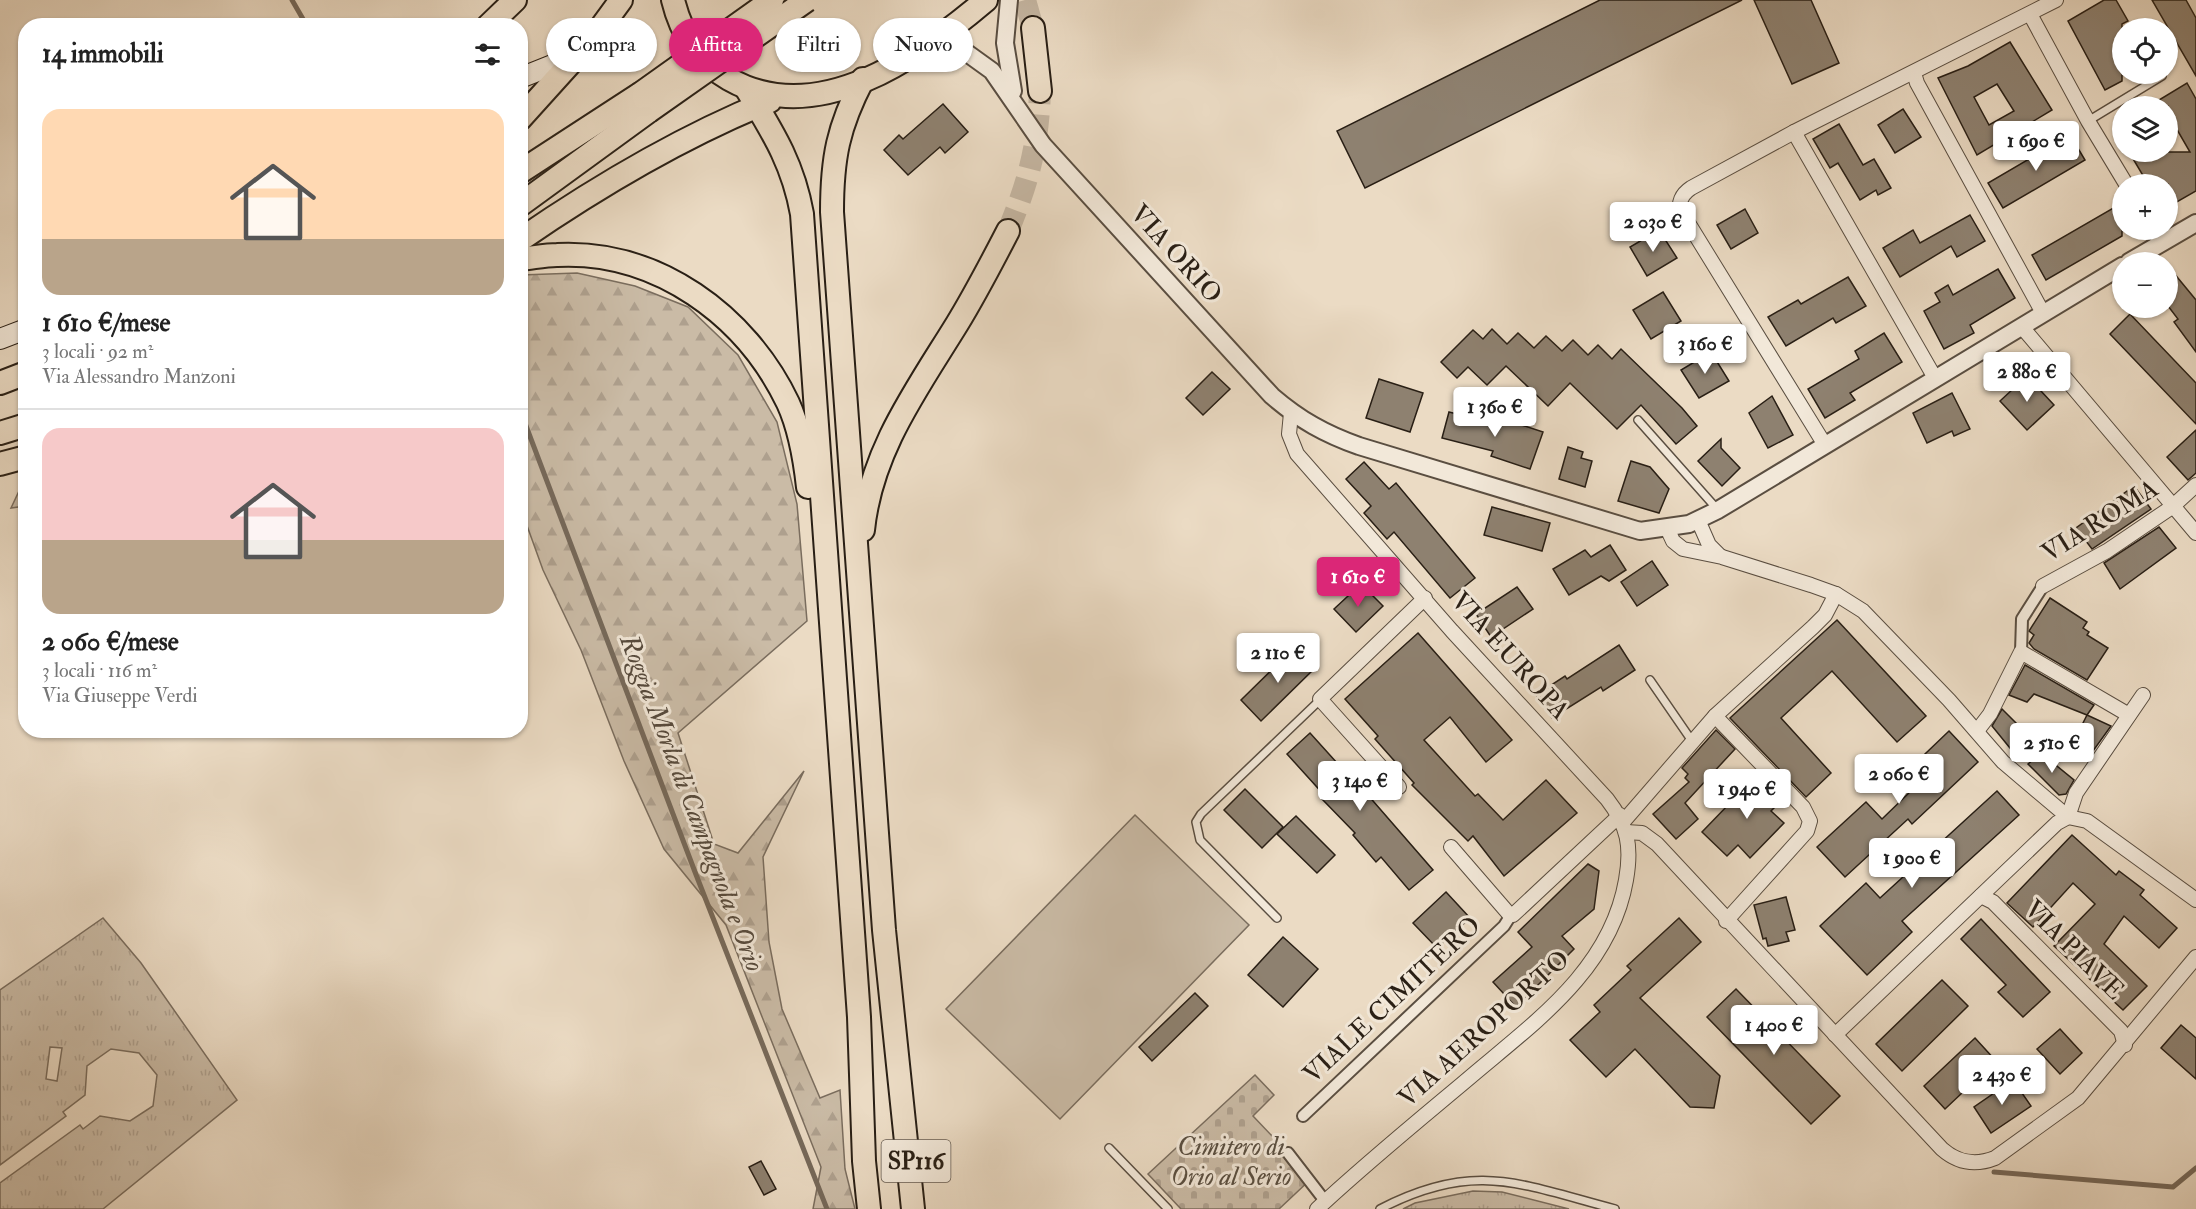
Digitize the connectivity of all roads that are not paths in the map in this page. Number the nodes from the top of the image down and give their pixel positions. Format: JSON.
{"nodes":[{"id":1,"x":515,"y":0,"type":"edge"},
{"id":2,"x":621,"y":0,"type":"edge"},
{"id":3,"x":673,"y":0,"type":"edge"},
{"id":4,"x":772,"y":0,"type":"edge"},
{"id":5,"x":807,"y":0,"type":"edge"},
{"id":6,"x":986,"y":0,"type":"edge"},
{"id":7,"x":1009,"y":0,"type":"edge"},
{"id":8,"x":2056,"y":0,"type":"edge"},
{"id":9,"x":2030,"y":14,"type":"junction"},
{"id":10,"x":496,"y":18,"type":"edge"},
{"id":11,"x":608,"y":18,"type":"edge"},
{"id":12,"x":963,"y":18,"type":"edge"},
{"id":13,"x":1033,"y":28,"type":"tunnel mouth"},
{"id":14,"x":973,"y":57,"type":"edge"},
{"id":15,"x":546,"y":67,"type":"edge"},
{"id":16,"x":563,"y":72,"type":"edge"},
{"id":17,"x":877,"y":72,"type":"edge"},
{"id":18,"x":1914,"y":73,"type":"junction"},
{"id":19,"x":528,"y":75,"type":"edge"},
{"id":20,"x":863,"y":79,"type":"junction"},
{"id":21,"x":2149,"y":84,"type":"edge"},
{"id":22,"x":1040,"y":91,"type":"tunnel mouth"},
{"id":23,"x":751,"y":97,"type":"junction"},
{"id":24,"x":645,"y":103,"type":"junction"},
{"id":25,"x":528,"y":110,"type":"edge"},
{"id":26,"x":2088,"y":121,"type":"junction"},
{"id":27,"x":1028,"y":125,"type":"junction"},
{"id":28,"x":1794,"y":132,"type":"junction"},
{"id":29,"x":528,"y":168,"type":"edge"},
{"id":30,"x":2120,"y":174,"type":"edge"},
{"id":31,"x":528,"y":199,"type":"edge"},
{"id":32,"x":2196,"y":223,"type":"edge"},
{"id":33,"x":2178,"y":229,"type":"edge"},
{"id":34,"x":1008,"y":231,"type":"tunnel mouth"},
{"id":35,"x":528,"y":235,"type":"edge"},
{"id":36,"x":2154,"y":240,"type":"edge"},
{"id":37,"x":2140,"y":252,"type":"edge"},
{"id":38,"x":528,"y":258,"type":"edge"},
{"id":39,"x":2112,"y":272,"type":"edge"},
{"id":40,"x":2043,"y":313,"type":"junction"},
{"id":41,"x":2022,"y":327,"type":"junction"},
{"id":42,"x":18,"y":332,"type":"edge"},
{"id":43,"x":0,"y":339,"type":"edge"},
{"id":44,"x":18,"y":376,"type":"edge"},
{"id":45,"x":1935,"y":378,"type":"junction"},
{"id":46,"x":0,"y":383,"type":"edge"},
{"id":47,"x":1292,"y":413,"type":"junction"},
{"id":48,"x":1638,"y":420,"type":"dead end"},
{"id":49,"x":18,"y":427,"type":"edge"},
{"id":50,"x":0,"y":433,"type":"edge"},
{"id":51,"x":1825,"y":445,"type":"junction"},
{"id":52,"x":18,"y":458,"type":"edge"},
{"id":53,"x":0,"y":464,"type":"edge"},
{"id":54,"x":18,"y":471,"type":"edge"},
{"id":55,"x":0,"y":474,"type":"edge"},
{"id":56,"x":2196,"y":485,"type":"edge"},
{"id":57,"x":2172,"y":507,"type":"junction"},
{"id":58,"x":1718,"y":510,"type":"junction"},
{"id":59,"x":1698,"y":520,"type":"junction"},
{"id":60,"x":1666,"y":528,"type":"junction"},
{"id":61,"x":2196,"y":534,"type":"edge"},
{"id":62,"x":1722,"y":557,"type":"junction"},
{"id":63,"x":858,"y":580,"type":"junction"},
{"id":64,"x":2043,"y":586,"type":"joint"},
{"id":65,"x":1836,"y":594,"type":"junction"},
{"id":66,"x":1425,"y":598,"type":"junction"},
{"id":67,"x":2021,"y":652,"type":"junction"},
{"id":68,"x":1650,"y":680,"type":"dead end"},
{"id":69,"x":836,"y":693,"type":"junction"},
{"id":70,"x":2143,"y":695,"type":"dead end"},
{"id":71,"x":1320,"y":700,"type":"junction"},
{"id":72,"x":2129,"y":715,"type":"junction"},
{"id":73,"x":1715,"y":716,"type":"junction"},
{"id":74,"x":1977,"y":730,"type":"junction"},
{"id":75,"x":1692,"y":741,"type":"junction"},
{"id":76,"x":1399,"y":787,"type":"dead end"},
{"id":77,"x":2068,"y":817,"type":"junction"},
{"id":78,"x":1623,"y":823,"type":"junction"},
{"id":79,"x":1450,"y":847,"type":"dead end"},
{"id":80,"x":1981,"y":896,"type":"junction"},
{"id":81,"x":2196,"y":900,"type":"edge"},
{"id":82,"x":1511,"y":915,"type":"junction"},
{"id":83,"x":1277,"y":918,"type":"dead end"},
{"id":84,"x":1726,"y":921,"type":"junction"},
{"id":85,"x":2196,"y":957,"type":"edge"},
{"id":86,"x":859,"y":1017,"type":"junction"},
{"id":87,"x":1835,"y":1035,"type":"junction"},
{"id":88,"x":2125,"y":1045,"type":"junction"},
{"id":89,"x":902,"y":1115,"type":"junction"},
{"id":90,"x":1303,"y":1116,"type":"dead end"},
{"id":91,"x":1109,"y":1148,"type":"dead end"},
{"id":92,"x":1288,"y":1153,"type":"dead end"},
{"id":93,"x":1321,"y":1205,"type":"edge"},
{"id":94,"x":869,"y":1209,"type":"edge"},
{"id":95,"x":884,"y":1209,"type":"edge"},
{"id":96,"x":913,"y":1209,"type":"edge"},
{"id":97,"x":926,"y":1209,"type":"edge"},
{"id":98,"x":1168,"y":1209,"type":"edge"},
{"id":99,"x":1380,"y":1209,"type":"edge"},
{"id":100,"x":1615,"y":1209,"type":"edge"}],
"edges":[{"from":1,"to":10,"type":"highway"},
{"from":2,"to":11,"type":"highway"},
{"from":3,"to":23,"type":"highway"},
{"from":4,"to":24,"type":"highway","bridge":true},
{"from":5,"to":24,"type":"highway","bridge":true},
{"from":6,"to":12,"type":"highway"},
{"from":7,"to":27,"type":"street","name":"VIA ORIO"},
{"from":8,"to":9,"type":"street"},
{"from":9,"to":18,"type":"street"},
{"from":9,"to":26,"type":"street"},
{"from":13,"to":22,"type":"highway"},
{"from":14,"to":27,"type":"street","name":"VIA ORIO"},
{"from":15,"to":19,"type":"main road"},
{"from":16,"to":25,"type":"highway"},
{"from":17,"to":20,"type":"highway"},
{"from":18,"to":28,"type":"street"},
{"from":18,"to":40,"type":"street"},
{"from":20,"to":23,"type":"highway"},
{"from":20,"to":63,"type":"highway"},
{"from":21,"to":26,"type":"lane"},
{"from":23,"to":35,"type":"highway"},
{"from":23,"to":69,"type":"highway"},
{"from":24,"to":29,"type":"highway"},
{"from":24,"to":31,"type":"highway"},
{"from":26,"to":30,"type":"street"},
{"from":27,"to":47,"type":"street","name":"VIA ORIO"},
{"from":28,"to":45,"type":"street"},
{"from":28,"to":51,"type":"street"},
{"from":32,"to":33,"type":"street"},
{"from":34,"to":63,"type":"highway"},
{"from":36,"to":37,"type":"street"},
{"from":38,"to":69,"type":"highway"},
{"from":39,"to":40,"type":"street","name":"VIA ORIO"},
{"from":40,"to":41,"type":"street","name":"VIA ORIO"},
{"from":41,"to":45,"type":"street","name":"VIA ORIO"},
{"from":41,"to":57,"type":"street"},
{"from":42,"to":43,"type":"main road"},
{"from":44,"to":46,"type":"highway"},
{"from":45,"to":51,"type":"street","name":"VIA ORIO"},
{"from":47,"to":60,"type":"street","name":"VIA ORIO"},
{"from":47,"to":66,"type":"street","name":"VIA EUROPA"},
{"from":48,"to":58,"type":"lane"},
{"from":49,"to":50,"type":"highway"},
{"from":51,"to":58,"type":"street","name":"VIA ORIO"},
{"from":52,"to":53,"type":"highway"},
{"from":54,"to":55,"type":"highway"},
{"from":56,"to":57,"type":"street","name":"VIA ROMA"},
{"from":57,"to":61,"type":"street"},
{"from":57,"to":64,"type":"street","name":"VIA ROMA"},
{"from":58,"to":59,"type":"street","name":"VIA ORIO"},
{"from":59,"to":60,"type":"street","name":"VIA ORIO"},
{"from":59,"to":62,"type":"street"},
{"from":60,"to":62,"type":"street"},
{"from":62,"to":65,"type":"street"},
{"from":63,"to":89,"type":"highway"},
{"from":64,"to":67,"type":"street","name":"VIA ROMA"},
{"from":65,"to":73,"type":"street"},
{"from":65,"to":74,"type":"street"},
{"from":66,"to":71,"type":"street"},
{"from":66,"to":78,"type":"street","name":"VIA EUROPA"},
{"from":67,"to":72,"type":"street"},
{"from":67,"to":74,"type":"street","name":"VIA ROMA"},
{"from":68,"to":75,"type":"lane"},
{"from":69,"to":86,"type":"highway"},
{"from":70,"to":72,"type":"street"},
{"from":71,"to":76,"type":"street"},
{"from":71,"to":83,"type":"lane"},
{"from":72,"to":77,"type":"street"},
{"from":73,"to":75,"type":"street"},
{"from":73,"to":84,"type":"street"},
{"from":74,"to":77,"type":"street"},
{"from":75,"to":78,"type":"street"},
{"from":77,"to":80,"type":"street"},
{"from":77,"to":81,"type":"street"},
{"from":78,"to":82,"type":"street"},
{"from":78,"to":84,"type":"street"},
{"from":78,"to":93,"type":"street","name":"VIA AEROPORTO"},
{"from":79,"to":82,"type":"street"},
{"from":80,"to":87,"type":"street"},
{"from":80,"to":88,"type":"street","name":"VIA PIAVE"},
{"from":82,"to":90,"type":"street","name":"VIALE CIMITERO"},
{"from":84,"to":87,"type":"street"},
{"from":85,"to":88,"type":"street"},
{"from":86,"to":94,"type":"highway"},
{"from":86,"to":95,"type":"highway"},
{"from":87,"to":88,"type":"street"},
{"from":89,"to":96,"type":"highway"},
{"from":89,"to":97,"type":"highway","number":"SP116"},
{"from":91,"to":98,"type":"lane"},
{"from":92,"to":93,"type":"street"},
{"from":99,"to":100,"type":"lane"}]}
